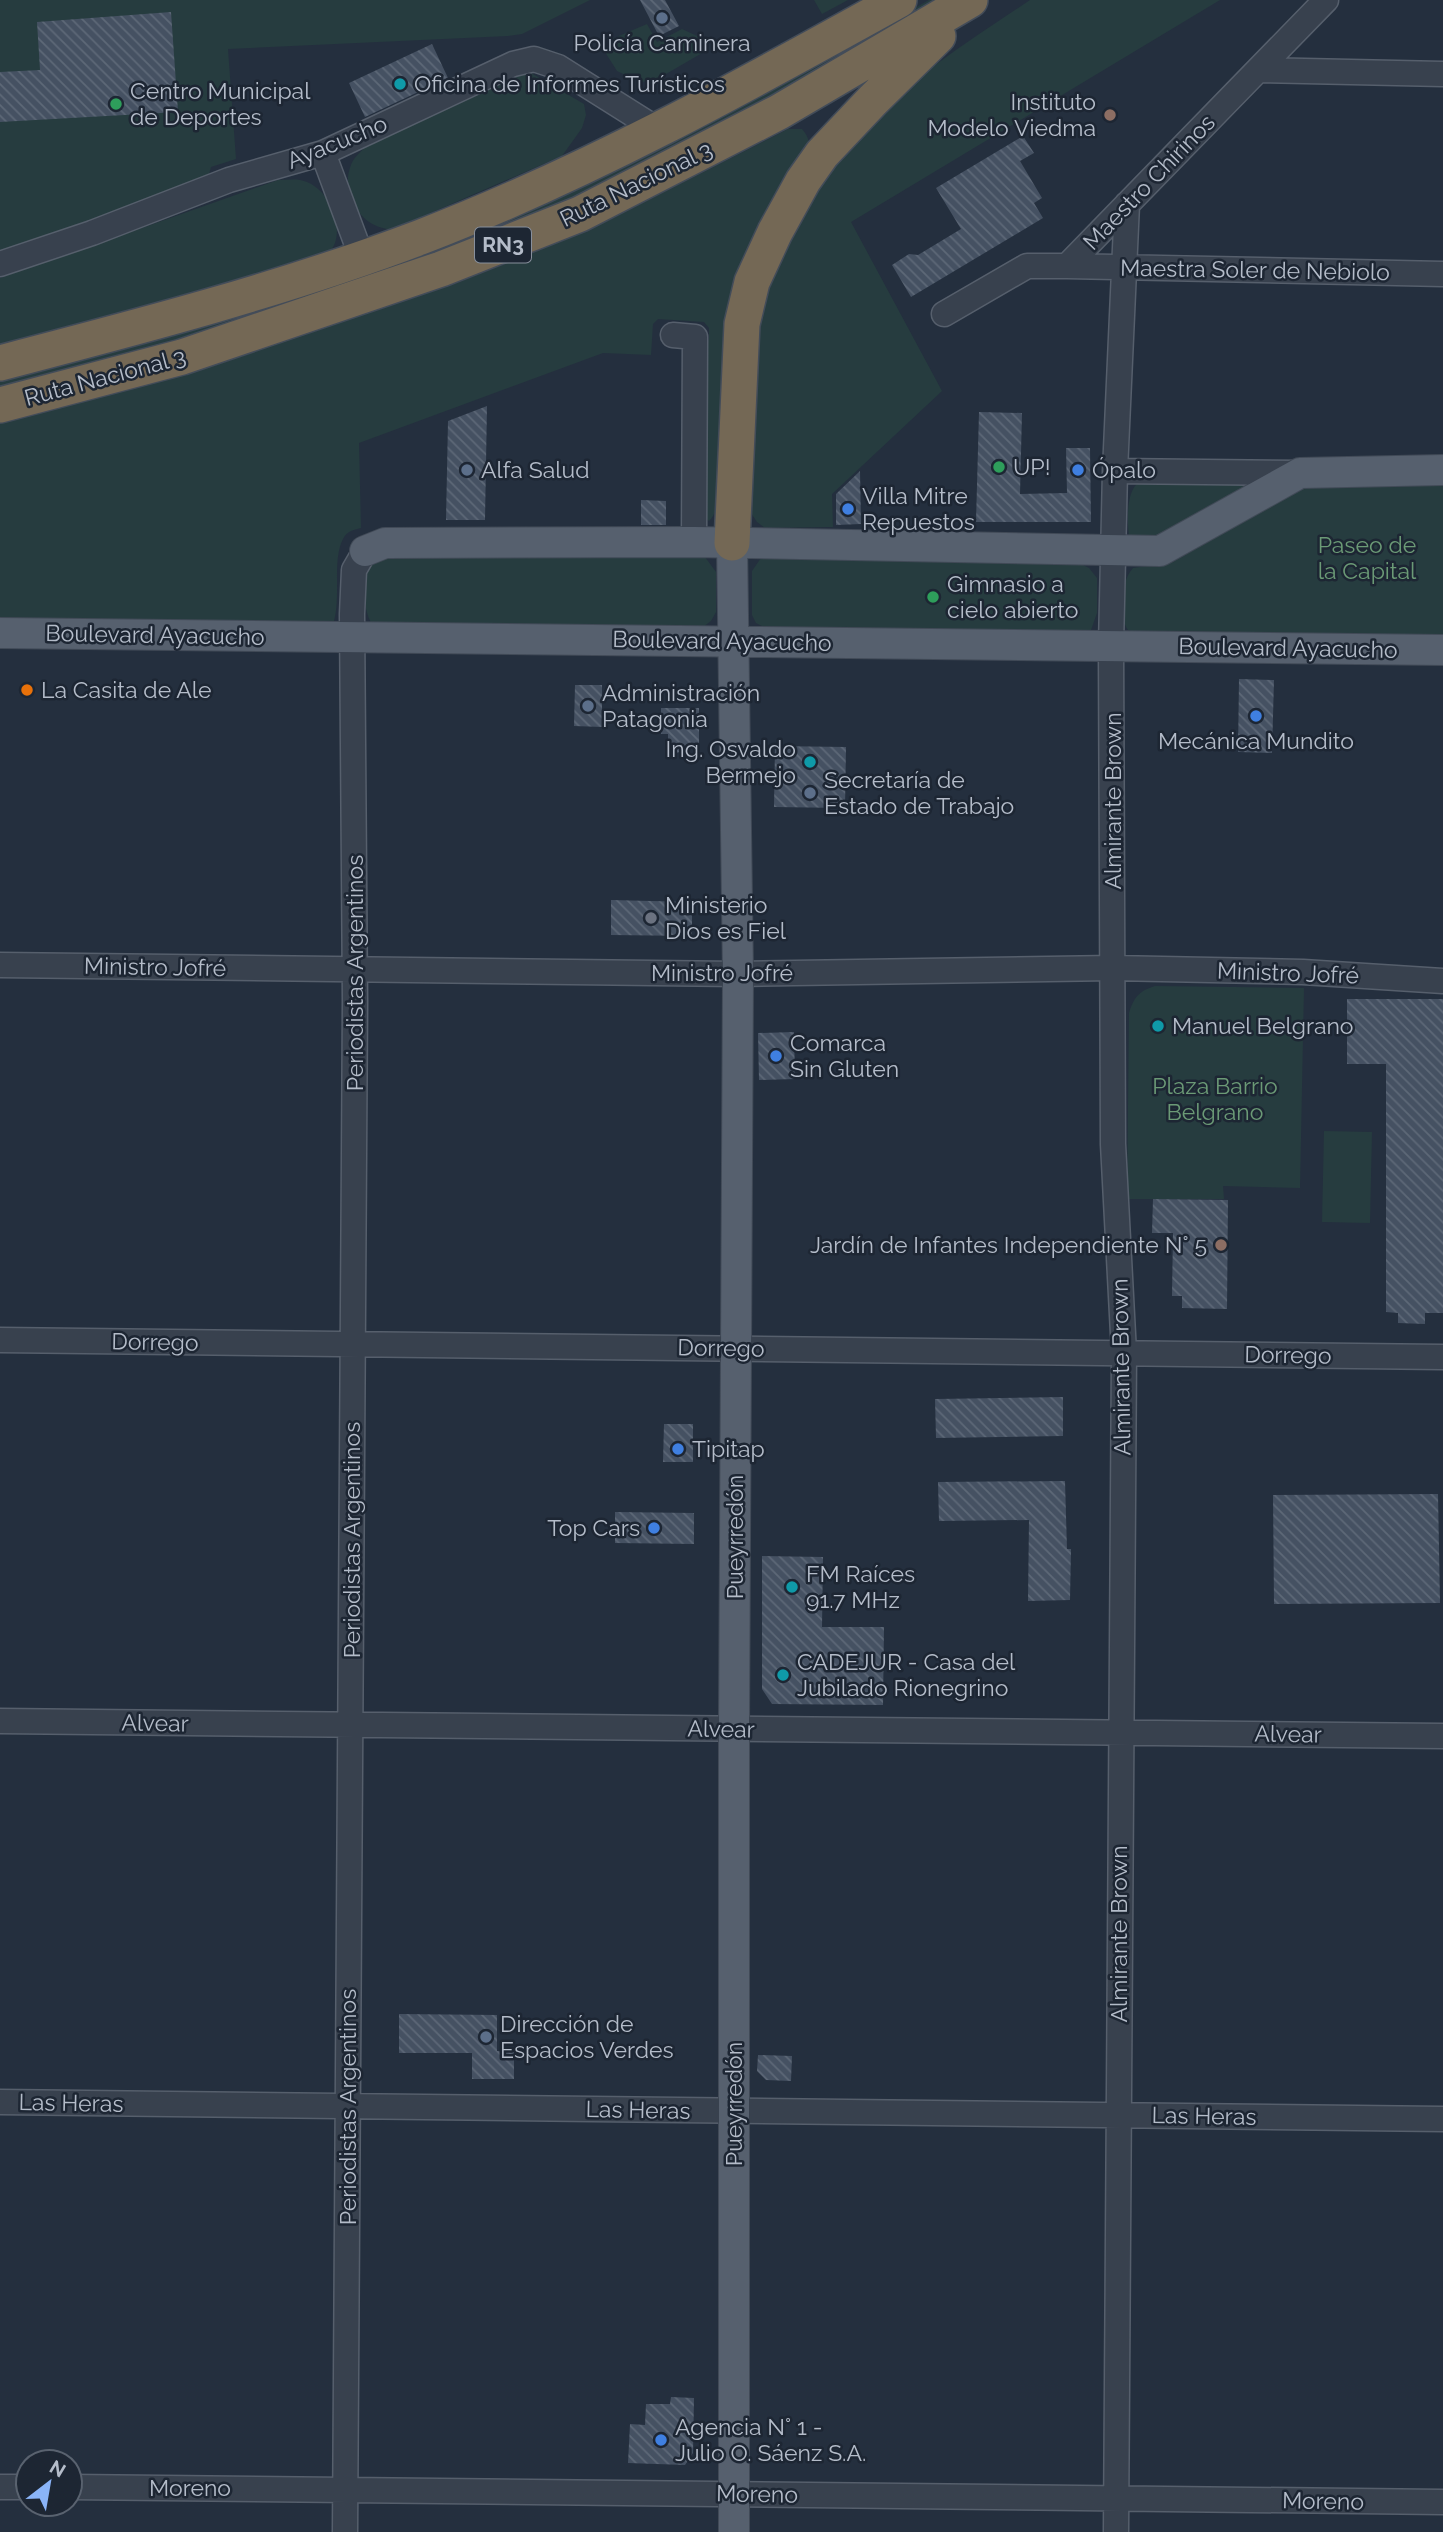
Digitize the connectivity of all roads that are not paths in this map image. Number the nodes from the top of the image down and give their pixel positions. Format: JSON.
{"nodes":[{"id":1,"x":899,"y":0,"type":"edge"},
{"id":2,"x":970,"y":0,"type":"edge"},
{"id":3,"x":979,"y":0,"type":"edge"},
{"id":4,"x":1326,"y":0,"type":"edge"},
{"id":5,"x":1258,"y":70,"type":"junction"},
{"id":6,"x":1443,"y":74,"type":"edge"},
{"id":7,"x":658,"y":130,"type":"junction"},
{"id":8,"x":323,"y":153,"type":"junction"},
{"id":9,"x":1127,"y":204,"type":"junction"},
{"id":10,"x":362,"y":258,"type":"junction"},
{"id":11,"x":0,"y":264,"type":"edge"},
{"id":12,"x":1067,"y":266,"type":"junction"},
{"id":13,"x":1123,"y":268,"type":"junction"},
{"id":14,"x":1443,"y":274,"type":"edge"},
{"id":15,"x":944,"y":314,"type":"dead end"},
{"id":16,"x":673,"y":335,"type":"dead end"},
{"id":17,"x":0,"y":363,"type":"edge"},
{"id":18,"x":0,"y":405,"type":"edge"},
{"id":19,"x":1443,"y":470,"type":"edge"},
{"id":20,"x":1115,"y":471,"type":"junction"},
{"id":21,"x":1300,"y":473,"type":"junction"},
{"id":22,"x":694,"y":542,"type":"junction"},
{"id":23,"x":733,"y":543,"type":"junction"},
{"id":24,"x":365,"y":551,"type":"joint"},
{"id":25,"x":1112,"y":552,"type":"junction"},
{"id":26,"x":0,"y":633,"type":"edge"},
{"id":27,"x":353,"y":637,"type":"junction"},
{"id":28,"x":732,"y":642,"type":"junction"},
{"id":29,"x":1111,"y":645,"type":"junction"},
{"id":30,"x":1443,"y":650,"type":"edge"},
{"id":31,"x":0,"y":965,"type":"edge"},
{"id":32,"x":1113,"y":968,"type":"junction"},
{"id":33,"x":355,"y":970,"type":"junction"},
{"id":34,"x":738,"y":974,"type":"junction"},
{"id":35,"x":1443,"y":981,"type":"edge"},
{"id":36,"x":0,"y":1340,"type":"edge"},
{"id":37,"x":353,"y":1344,"type":"junction"},
{"id":38,"x":736,"y":1349,"type":"junction"},
{"id":39,"x":1124,"y":1353,"type":"junction"},
{"id":40,"x":1443,"y":1357,"type":"edge"},
{"id":41,"x":0,"y":1721,"type":"edge"},
{"id":42,"x":351,"y":1725,"type":"junction"},
{"id":43,"x":734,"y":1730,"type":"junction"},
{"id":44,"x":1121,"y":1732,"type":"junction"},
{"id":45,"x":1443,"y":1735,"type":"edge"},
{"id":46,"x":0,"y":2102,"type":"edge"},
{"id":47,"x":348,"y":2106,"type":"junction"},
{"id":48,"x":734,"y":2111,"type":"junction"},
{"id":49,"x":1118,"y":2115,"type":"junction"},
{"id":50,"x":1443,"y":2119,"type":"edge"},
{"id":51,"x":84,"y":2487,"type":"edge"},
{"id":52,"x":346,"y":2489,"type":"junction"},
{"id":53,"x":734,"y":2494,"type":"junction"},
{"id":54,"x":1116,"y":2499,"type":"junction"},
{"id":55,"x":1443,"y":2502,"type":"edge"},
{"id":56,"x":345,"y":2532,"type":"edge"},
{"id":57,"x":734,"y":2532,"type":"edge"},
{"id":58,"x":1116,"y":2532,"type":"edge"}],
"edges":[{"from":1,"to":7,"type":"highway","name":"Ruta Nacional 3","number":"RN3"},
{"from":2,"to":18,"type":"highway","name":"Ruta Nacional 3","number":"RN3"},
{"from":3,"to":23,"type":"highway"},
{"from":4,"to":5,"type":"street","name":"Maestro Chirinos"},
{"from":5,"to":6,"type":"street"},
{"from":5,"to":9,"type":"street","name":"Maestro Chirinos"},
{"from":7,"to":8,"type":"street","name":"Ayacucho"},
{"from":7,"to":10,"type":"highway","name":"Ruta Nacional 3","number":"RN3"},
{"from":8,"to":10,"type":"street"},
{"from":8,"to":11,"type":"street","name":"Ayacucho"},
{"from":9,"to":12,"type":"street","name":"Maestro Chirinos"},
{"from":9,"to":13,"type":"street","name":"Almirante Brown"},
{"from":10,"to":17,"type":"highway","name":"Ruta Nacional 3","number":"RN3"},
{"from":12,"to":13,"type":"street","name":"Maestra Soler de Nebiolo"},
{"from":12,"to":15,"type":"street","name":"Maestro Chirinos"},
{"from":13,"to":14,"type":"street","name":"Maestra Soler de Nebiolo"},
{"from":13,"to":20,"type":"street","name":"Almirante Brown"},
{"from":16,"to":22,"type":"street"},
{"from":19,"to":21,"type":"main road"},
{"from":20,"to":21,"type":"street"},
{"from":20,"to":25,"type":"street","name":"Almirante Brown"},
{"from":21,"to":25,"type":"main road"},
{"from":22,"to":23,"type":"main road"},
{"from":22,"to":24,"type":"main road"},
{"from":23,"to":25,"type":"main road"},
{"from":23,"to":28,"type":"main road","name":"Pueyrredón"},
{"from":24,"to":27,"type":"street","name":"Periodistas Argentinos"},
{"from":25,"to":29,"type":"street","name":"Almirante Brown"},
{"from":26,"to":27,"type":"main road","name":"Boulevard Ayacucho"},
{"from":27,"to":28,"type":"main road","name":"Boulevard Ayacucho"},
{"from":27,"to":33,"type":"street","name":"Periodistas Argentinos"},
{"from":28,"to":29,"type":"main road","name":"Boulevard Ayacucho"},
{"from":28,"to":34,"type":"main road","name":"Pueyrredón"},
{"from":29,"to":30,"type":"main road","name":"Boulevard Ayacucho"},
{"from":29,"to":32,"type":"street","name":"Almirante Brown"},
{"from":31,"to":33,"type":"street","name":"Ministro Jofré"},
{"from":32,"to":34,"type":"street","name":"Ministro Jofré"},
{"from":32,"to":35,"type":"street","name":"Ministro Jofré"},
{"from":32,"to":39,"type":"street","name":"Almirante Brown"},
{"from":33,"to":34,"type":"street","name":"Ministro Jofré"},
{"from":33,"to":37,"type":"street","name":"Periodistas Argentinos"},
{"from":34,"to":38,"type":"main road","name":"Pueyrredón"},
{"from":36,"to":37,"type":"street","name":"Dorrego"},
{"from":37,"to":38,"type":"street","name":"Dorrego"},
{"from":37,"to":42,"type":"street","name":"Periodistas Argentinos"},
{"from":38,"to":39,"type":"street","name":"Dorrego"},
{"from":38,"to":43,"type":"main road","name":"Pueyrredón"},
{"from":39,"to":40,"type":"street","name":"Dorrego"},
{"from":39,"to":44,"type":"street","name":"Almirante Brown"},
{"from":41,"to":42,"type":"street","name":"Alvear"},
{"from":42,"to":43,"type":"street","name":"Alvear"},
{"from":42,"to":47,"type":"street","name":"Periodistas Argentinos"},
{"from":43,"to":44,"type":"street","name":"Alvear"},
{"from":43,"to":48,"type":"main road","name":"Pueyrredón"},
{"from":44,"to":45,"type":"street","name":"Alvear"},
{"from":44,"to":49,"type":"street","name":"Almirante Brown"},
{"from":46,"to":47,"type":"street","name":"Las Heras"},
{"from":47,"to":48,"type":"street","name":"Las Heras"},
{"from":47,"to":52,"type":"street","name":"Periodistas Argentinos"},
{"from":48,"to":49,"type":"street","name":"Las Heras"},
{"from":48,"to":53,"type":"main road","name":"Pueyrredón"},
{"from":49,"to":50,"type":"street","name":"Las Heras"},
{"from":49,"to":54,"type":"street","name":"Almirante Brown"},
{"from":51,"to":52,"type":"street","name":"Moreno"},
{"from":52,"to":53,"type":"street","name":"Moreno"},
{"from":52,"to":56,"type":"street","name":"Periodistas Argentinos"},
{"from":53,"to":54,"type":"street","name":"Moreno"},
{"from":53,"to":57,"type":"main road","name":"Pueyrredón"},
{"from":54,"to":55,"type":"street","name":"Moreno"},
{"from":54,"to":58,"type":"street","name":"Almirante Brown"}]}
